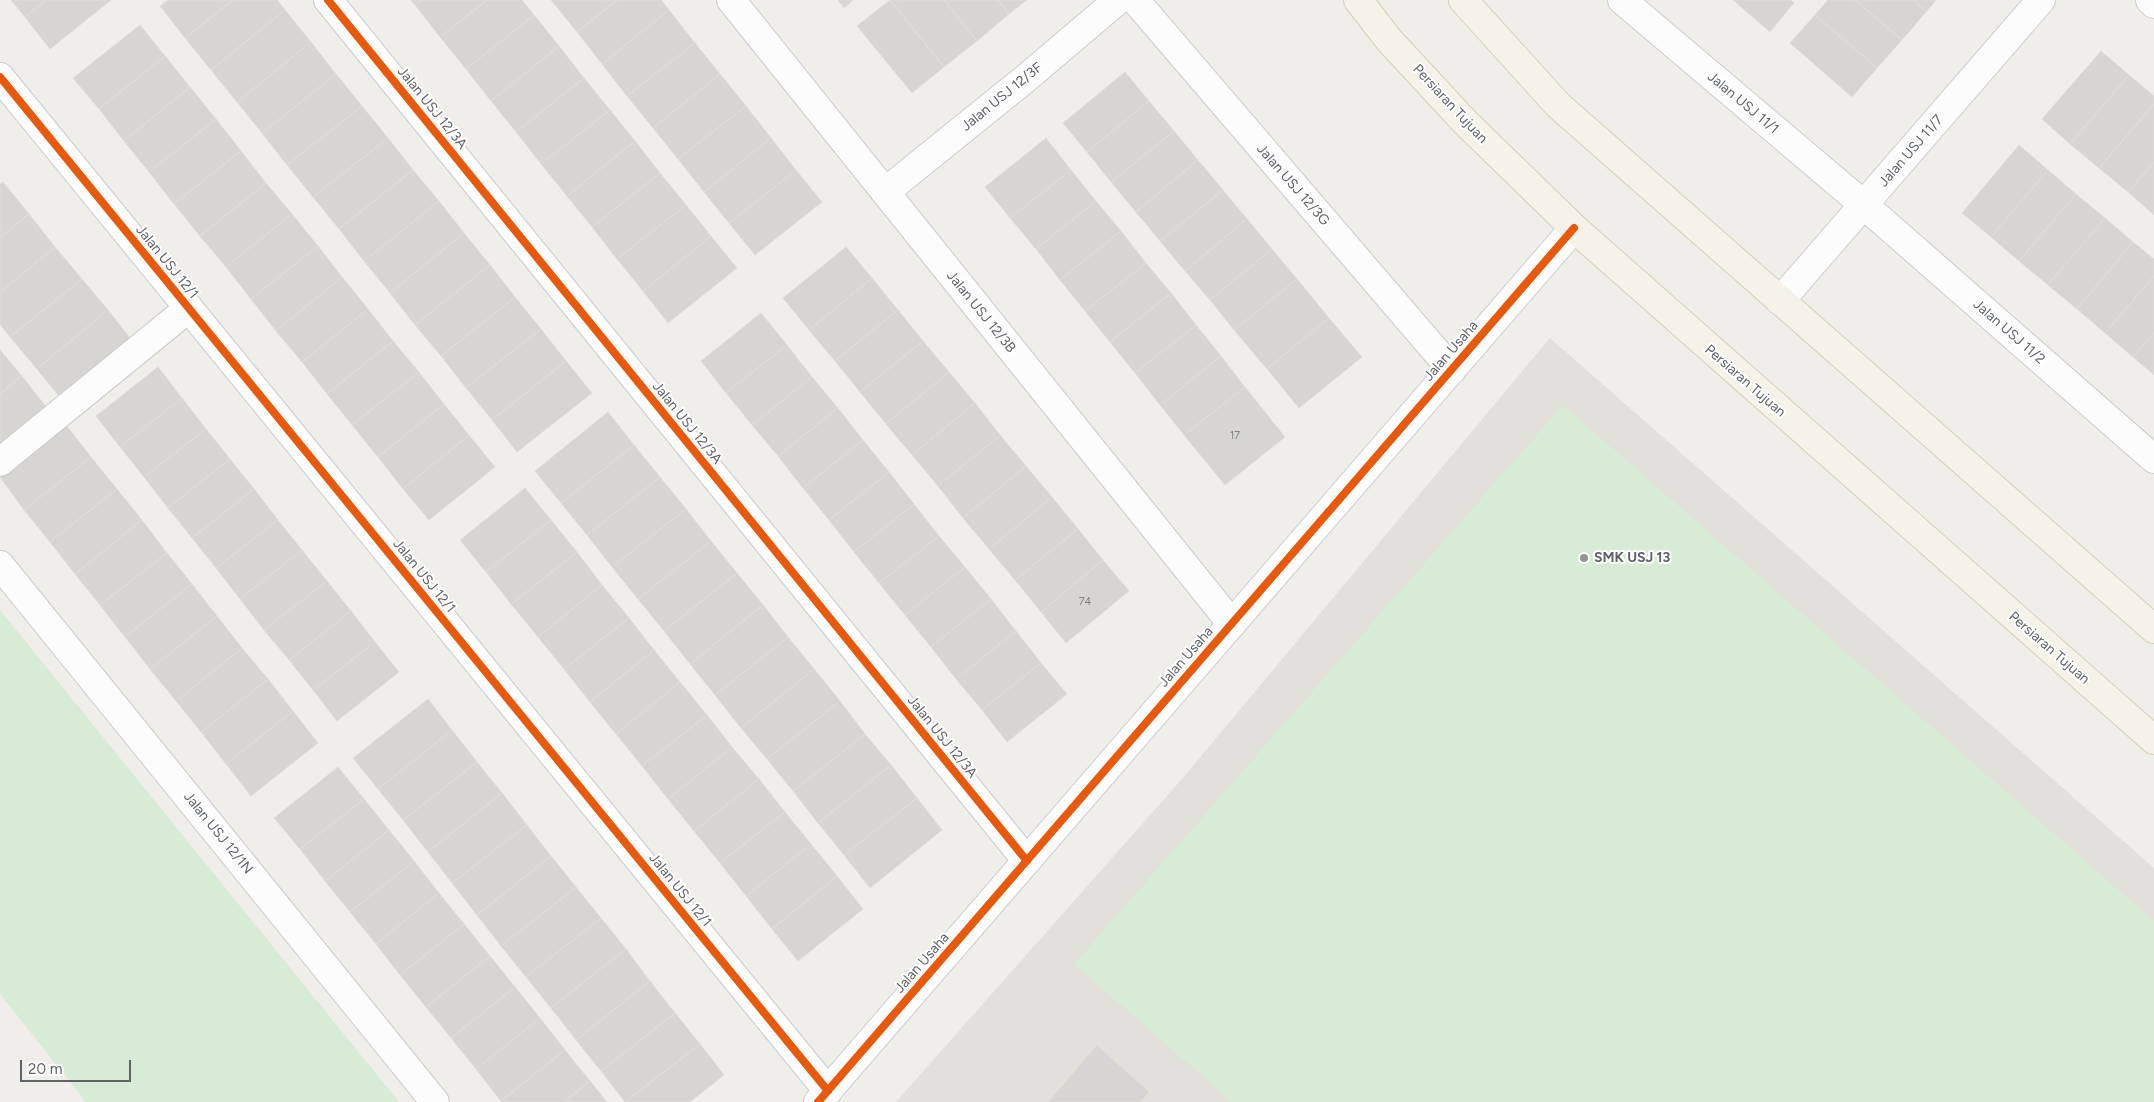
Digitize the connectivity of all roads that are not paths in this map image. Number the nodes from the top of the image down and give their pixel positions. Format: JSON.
{"nodes":[{"id":1,"x":328,"y":0,"type":"edge"},
{"id":2,"x":731,"y":0,"type":"edge"},
{"id":3,"x":1118,"y":0,"type":"edge"},
{"id":4,"x":1135,"y":0,"type":"edge"},
{"id":5,"x":1358,"y":0,"type":"edge"},
{"id":6,"x":1463,"y":0,"type":"edge"},
{"id":7,"x":1622,"y":0,"type":"edge"},
{"id":8,"x":2041,"y":0,"type":"edge"},
{"id":9,"x":2150,"y":0,"type":"edge"},
{"id":10,"x":2154,"y":4,"type":"edge"},
{"id":11,"x":0,"y":77,"type":"edge"},
{"id":12,"x":885,"y":192,"type":"junction"},
{"id":13,"x":1864,"y":205,"type":"junction"},
{"id":14,"x":1574,"y":228,"type":"junction"},
{"id":15,"x":1780,"y":301,"type":"junction"},
{"id":16,"x":189,"y":308,"type":"junction"},
{"id":17,"x":1452,"y":370,"type":"junction"},
{"id":18,"x":2154,"y":459,"type":"edge"},
{"id":19,"x":0,"y":462,"type":"edge"},
{"id":20,"x":0,"y":565,"type":"edge"},
{"id":21,"x":1232,"y":624,"type":"junction"},
{"id":22,"x":2154,"y":629,"type":"edge"},
{"id":23,"x":2154,"y":740,"type":"edge"},
{"id":24,"x":1027,"y":862,"type":"junction"},
{"id":25,"x":823,"y":1096,"type":"edge"},
{"id":26,"x":435,"y":1102,"type":"edge"}],
"edges":[{"from":1,"to":24,"type":"street","name":"Jalan USJ 12/3A"},
{"from":2,"to":12,"type":"street","name":"Jalan USJ 12/3B"},
{"from":3,"to":12,"type":"street","name":"Jalan USJ 12/3F"},
{"from":4,"to":17,"type":"street","name":"Jalan USJ 12/3G"},
{"from":5,"to":14,"type":"main road","name":"Persiaran Tujuan"},
{"from":6,"to":15,"type":"main road"},
{"from":7,"to":13,"type":"street","name":"Jalan USJ 11/1"},
{"from":8,"to":13,"type":"street","name":"Jalan USJ 11/7"},
{"from":9,"to":10,"type":"street"},
{"from":11,"to":16,"type":"street","name":"Jalan USJ 12/1"},
{"from":12,"to":21,"type":"street","name":"Jalan USJ 12/3B"},
{"from":13,"to":15,"type":"street","name":"Jalan USJ 11/7"},
{"from":13,"to":18,"type":"street","name":"Jalan USJ 11/2"},
{"from":14,"to":17,"type":"street","name":"Jalan Usaha"},
{"from":14,"to":23,"type":"main road","name":"Persiaran Tujuan"},
{"from":15,"to":22,"type":"main road"},
{"from":16,"to":19,"type":"street"},
{"from":16,"to":25,"type":"street","name":"Jalan USJ 12/1"},
{"from":17,"to":21,"type":"street","name":"Jalan Usaha"},
{"from":20,"to":26,"type":"street","name":"Jalan USJ 12/1N"},
{"from":21,"to":24,"type":"street","name":"Jalan Usaha"},
{"from":24,"to":25,"type":"street","name":"Jalan Usaha"}]}
